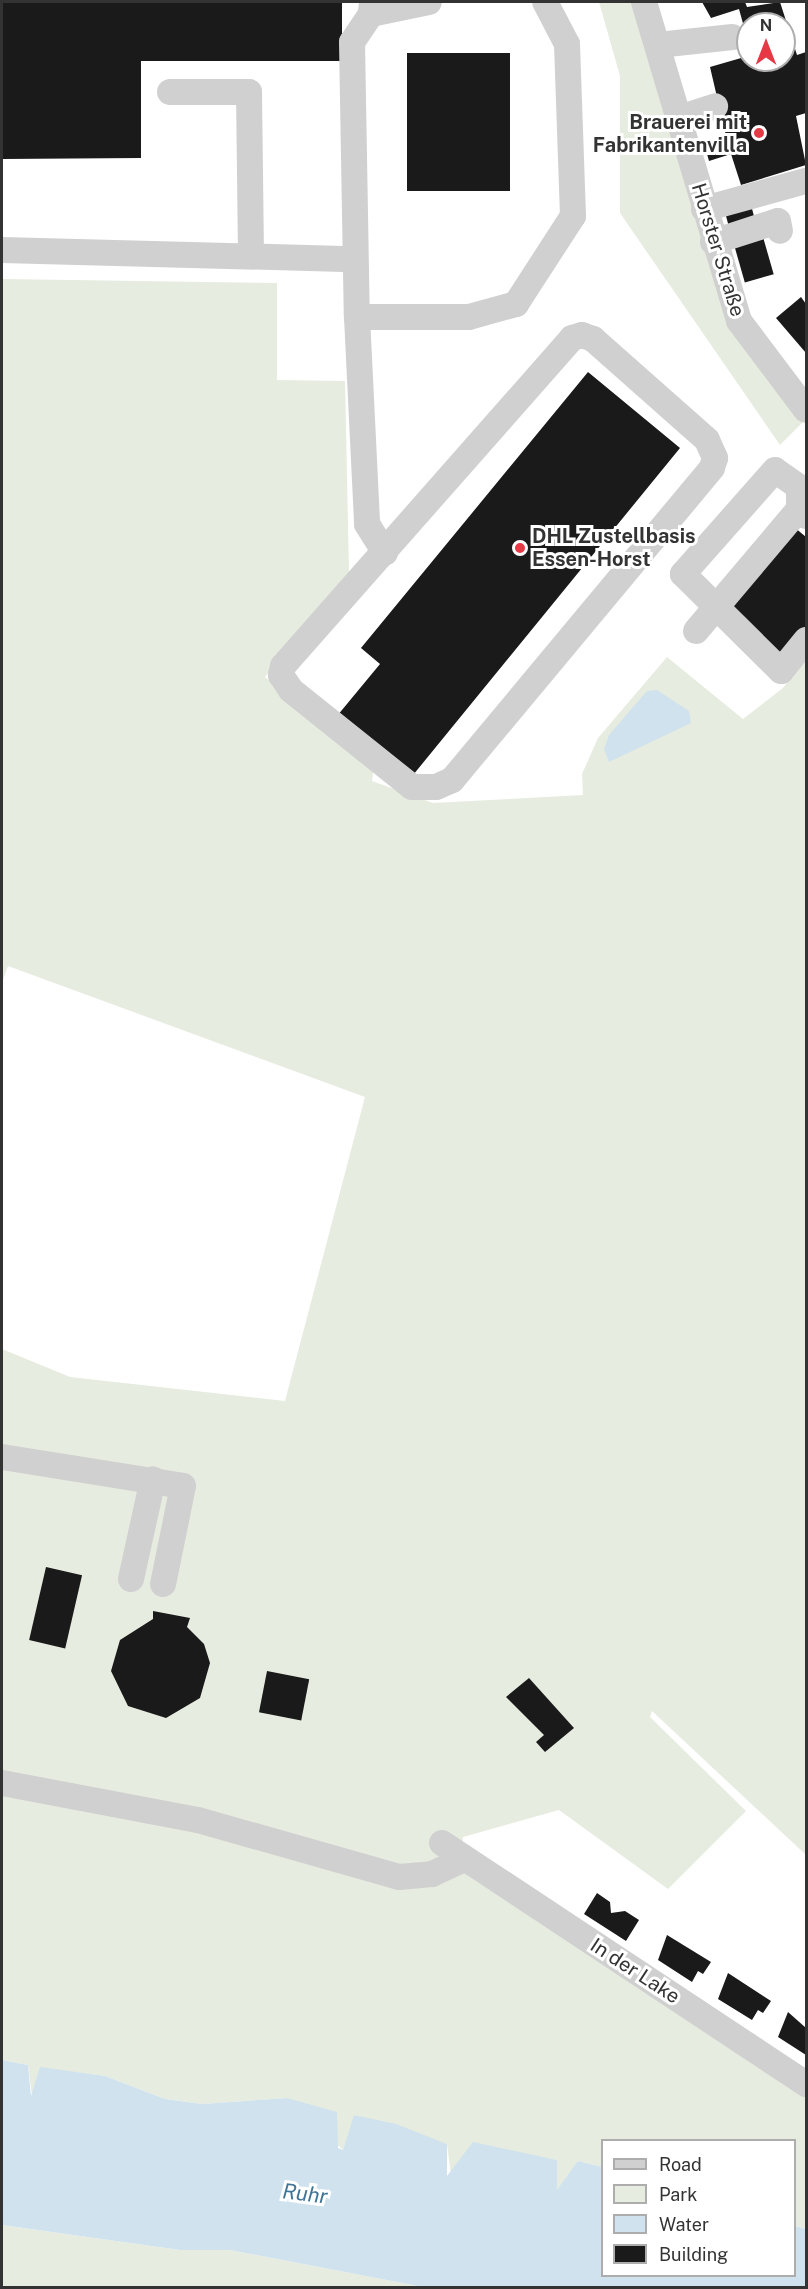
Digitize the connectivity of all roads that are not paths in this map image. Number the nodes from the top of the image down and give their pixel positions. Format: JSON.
{"nodes":[{"id":1,"x":429,"y":2,"type":"edge"},
{"id":2,"x":545,"y":2,"type":"edge"},
{"id":3,"x":644,"y":2,"type":"edge"},
{"id":4,"x":372,"y":8,"type":"edge"},
{"id":5,"x":733,"y":38,"type":"dead end"},
{"id":6,"x":658,"y":45,"type":"junction"},
{"id":7,"x":170,"y":92,"type":"dead end"},
{"id":8,"x":716,"y":106,"type":"dead end"},
{"id":9,"x":679,"y":118,"type":"junction"},
{"id":10,"x":807,"y":181,"type":"edge"},
{"id":11,"x":704,"y":209,"type":"junction"},
{"id":12,"x":780,"y":231,"type":"dead end"},
{"id":13,"x":713,"y":242,"type":"junction"},
{"id":14,"x":2,"y":250,"type":"edge"},
{"id":15,"x":251,"y":256,"type":"junction"},
{"id":16,"x":353,"y":259,"type":"junction"},
{"id":17,"x":357,"y":317,"type":"junction"},
{"id":18,"x":807,"y":410,"type":"edge"},
{"id":19,"x":803,"y":513,"type":"edge"},
{"id":20,"x":385,"y":553,"type":"junction"},
{"id":21,"x":714,"y":610,"type":"junction"},
{"id":22,"x":696,"y":631,"type":"dead end"},
{"id":23,"x":807,"y":640,"type":"edge"},
{"id":24,"x":2,"y":1457,"type":"edge"},
{"id":25,"x":153,"y":1479,"type":"junction"},
{"id":26,"x":131,"y":1579,"type":"dead end"},
{"id":27,"x":163,"y":1584,"type":"dead end"},
{"id":28,"x":2,"y":1783,"type":"edge"},
{"id":29,"x":442,"y":1843,"type":"dead end"},
{"id":30,"x":464,"y":1858,"type":"junction"},
{"id":31,"x":807,"y":2084,"type":"edge"}],
"edges":[{"from":1,"to":4,"type":"street"},
{"from":2,"to":17,"type":"street"},
{"from":3,"to":6,"type":"street","name":"Horster Straße"},
{"from":4,"to":16,"type":"street"},
{"from":5,"to":6,"type":"street"},
{"from":6,"to":9,"type":"street","name":"Horster Straße"},
{"from":7,"to":15,"type":"street"},
{"from":8,"to":9,"type":"street"},
{"from":9,"to":11,"type":"street","name":"Horster Straße"},
{"from":10,"to":11,"type":"street"},
{"from":11,"to":13,"type":"street","name":"Horster Straße"},
{"from":12,"to":13,"type":"street"},
{"from":13,"to":18,"type":"street","name":"Horster Straße"},
{"from":14,"to":15,"type":"street"},
{"from":15,"to":16,"type":"street"},
{"from":16,"to":17,"type":"street"},
{"from":17,"to":20,"type":"street"},
{"from":19,"to":21,"type":"street"},
{"from":19,"to":21,"type":"street"},
{"from":20,"to":20,"type":"street"},
{"from":21,"to":22,"type":"street"},
{"from":21,"to":23,"type":"street"},
{"from":24,"to":25,"type":"street"},
{"from":25,"to":26,"type":"street"},
{"from":25,"to":27,"type":"street"},
{"from":28,"to":30,"type":"street"},
{"from":29,"to":30,"type":"street","name":"In der Lake"},
{"from":30,"to":31,"type":"street","name":"In der Lake"}]}
